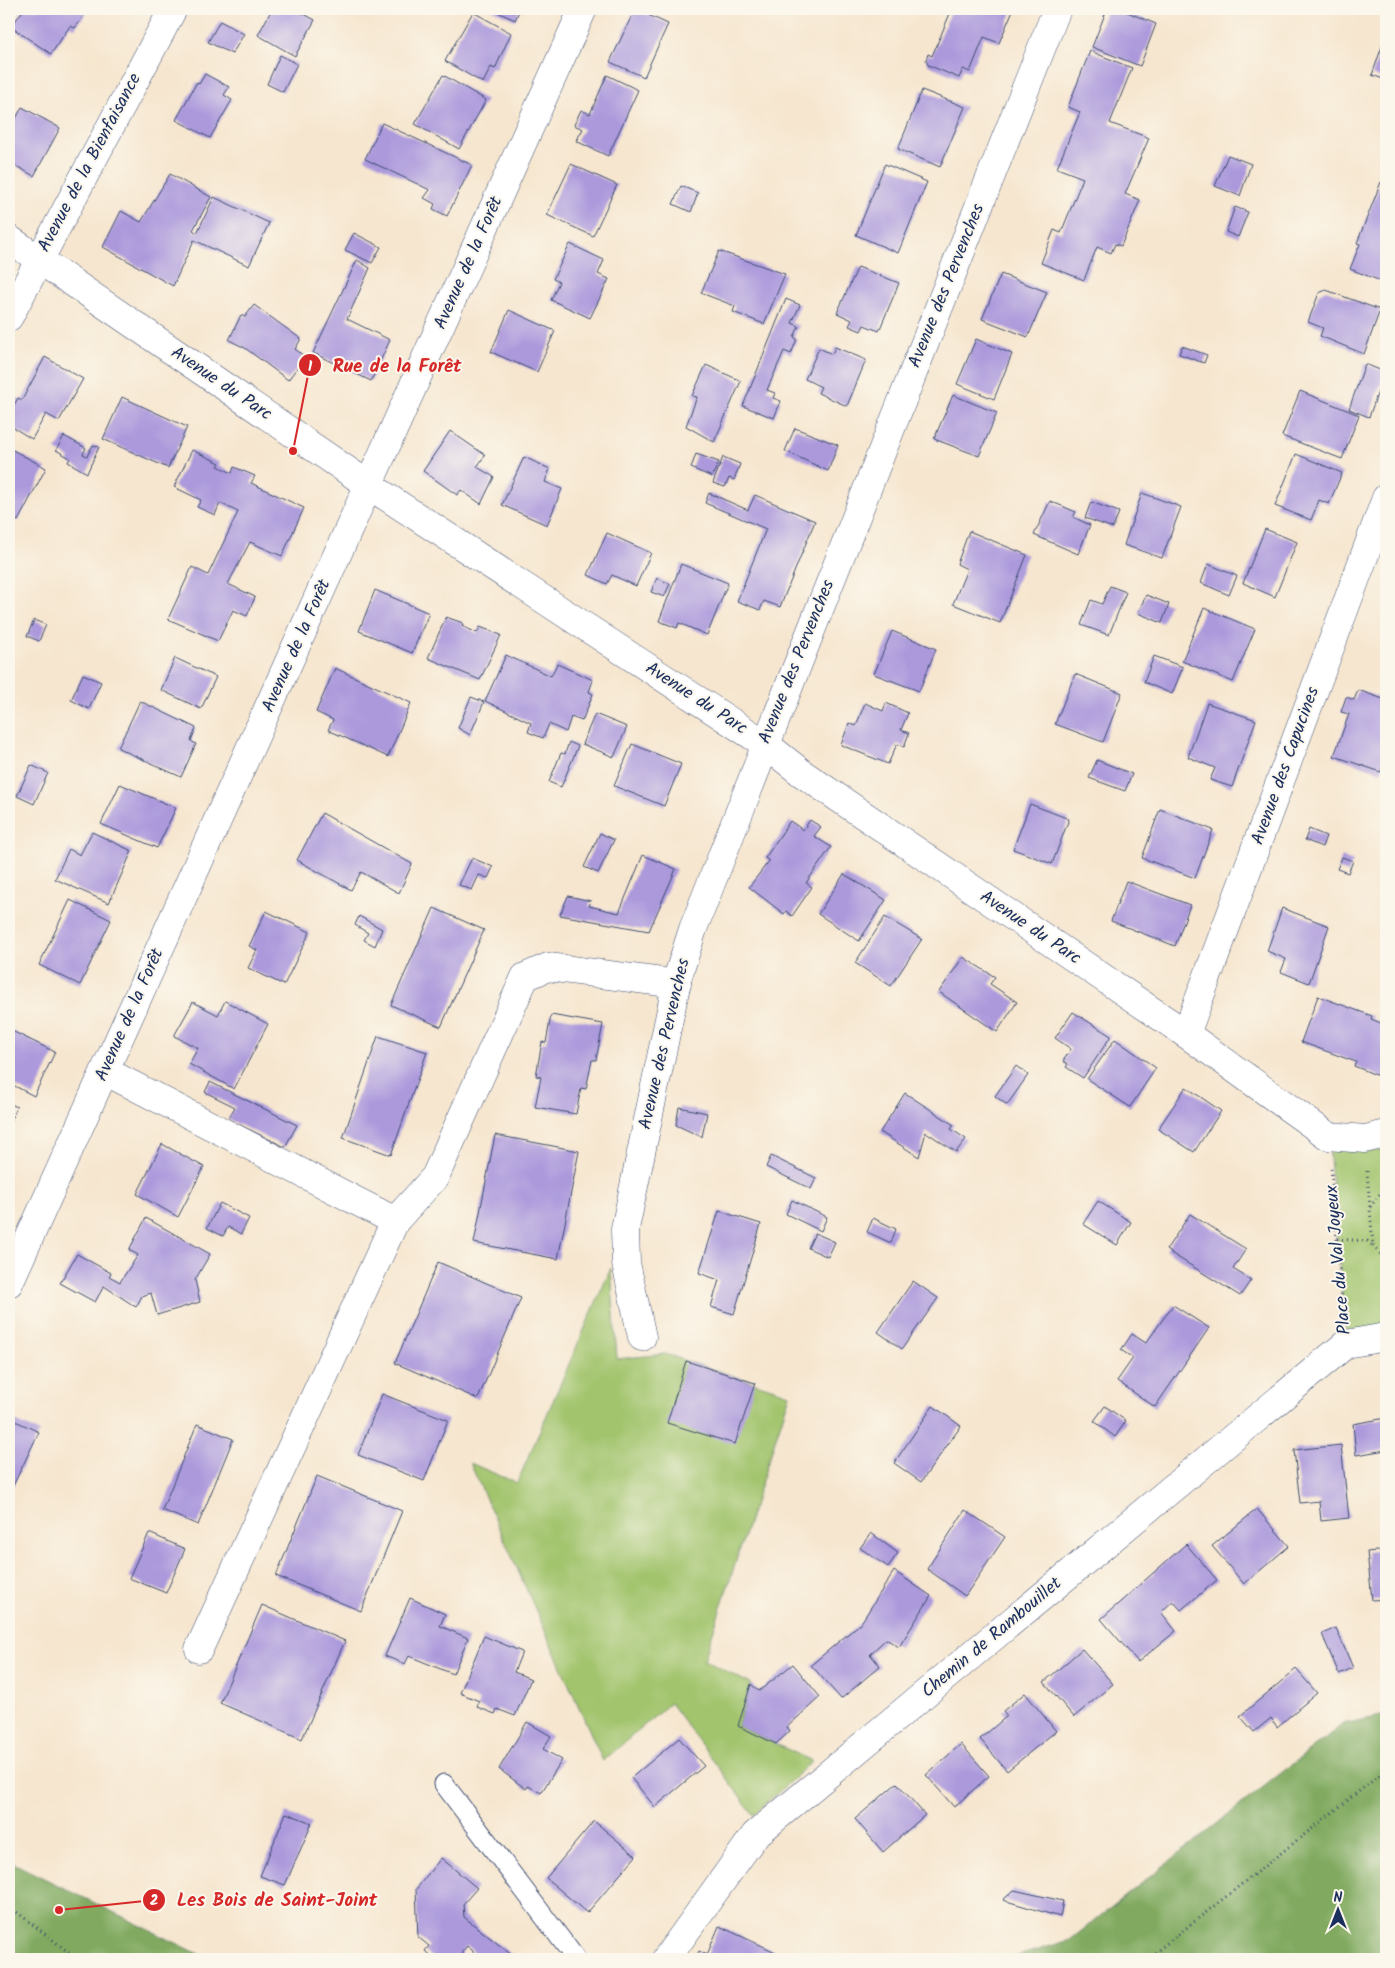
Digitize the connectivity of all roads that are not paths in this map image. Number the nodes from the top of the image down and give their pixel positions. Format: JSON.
{"nodes":[{"id":1,"x":173,"y":9,"type":"edge"},
{"id":2,"x":584,"y":9,"type":"edge"},
{"id":3,"x":1057,"y":9,"type":"edge"},
{"id":4,"x":9,"y":239,"type":"edge"},
{"id":5,"x":39,"y":258,"type":"junction"},
{"id":6,"x":9,"y":317,"type":"edge"},
{"id":7,"x":370,"y":486,"type":"junction"},
{"id":8,"x":1386,"y":498,"type":"edge"},
{"id":9,"x":764,"y":744,"type":"junction"},
{"id":10,"x":677,"y":984,"type":"junction"},
{"id":11,"x":1186,"y":1034,"type":"junction"},
{"id":12,"x":105,"y":1070,"type":"junction"},
{"id":13,"x":1376,"y":1137,"type":"edge"},
{"id":14,"x":395,"y":1221,"type":"junction"},
{"id":15,"x":9,"y":1283,"type":"edge"},
{"id":16,"x":642,"y":1337,"type":"dead end"},
{"id":17,"x":1386,"y":1337,"type":"edge"},
{"id":18,"x":1346,"y":1344,"type":"joint"},
{"id":19,"x":199,"y":1649,"type":"dead end"},
{"id":20,"x":444,"y":1784,"type":"dead end"},
{"id":21,"x":576,"y":1959,"type":"edge"},
{"id":22,"x":666,"y":1959,"type":"edge"}],
"edges":[{"from":1,"to":5,"type":"street","name":"Avenue de la Bienfaisance"},
{"from":2,"to":7,"type":"street","name":"Avenue de la Forêt"},
{"from":3,"to":9,"type":"street","name":"Avenue des Pervenches"},
{"from":4,"to":5,"type":"street","name":"Avenue du Parc"},
{"from":5,"to":6,"type":"street","name":"Avenue de la Bienfaisance"},
{"from":5,"to":7,"type":"street","name":"Avenue du Parc"},
{"from":7,"to":9,"type":"street","name":"Avenue du Parc"},
{"from":7,"to":12,"type":"street","name":"Avenue de la Forêt"},
{"from":8,"to":11,"type":"street","name":"Avenue des Capucines"},
{"from":9,"to":10,"type":"street","name":"Avenue des Pervenches"},
{"from":9,"to":11,"type":"street","name":"Avenue du Parc"},
{"from":10,"to":14,"type":"street"},
{"from":10,"to":16,"type":"street","name":"Avenue des Pervenches"},
{"from":11,"to":13,"type":"street","name":"Avenue du Parc"},
{"from":12,"to":14,"type":"street"},
{"from":12,"to":15,"type":"street","name":"Avenue de la Forêt"},
{"from":14,"to":19,"type":"street"},
{"from":17,"to":18,"type":"street","name":"Place du Val Joyeux"},
{"from":18,"to":22,"type":"street","name":"Chemin de Rambouillet"},
{"from":20,"to":21,"type":"lane"}]}
